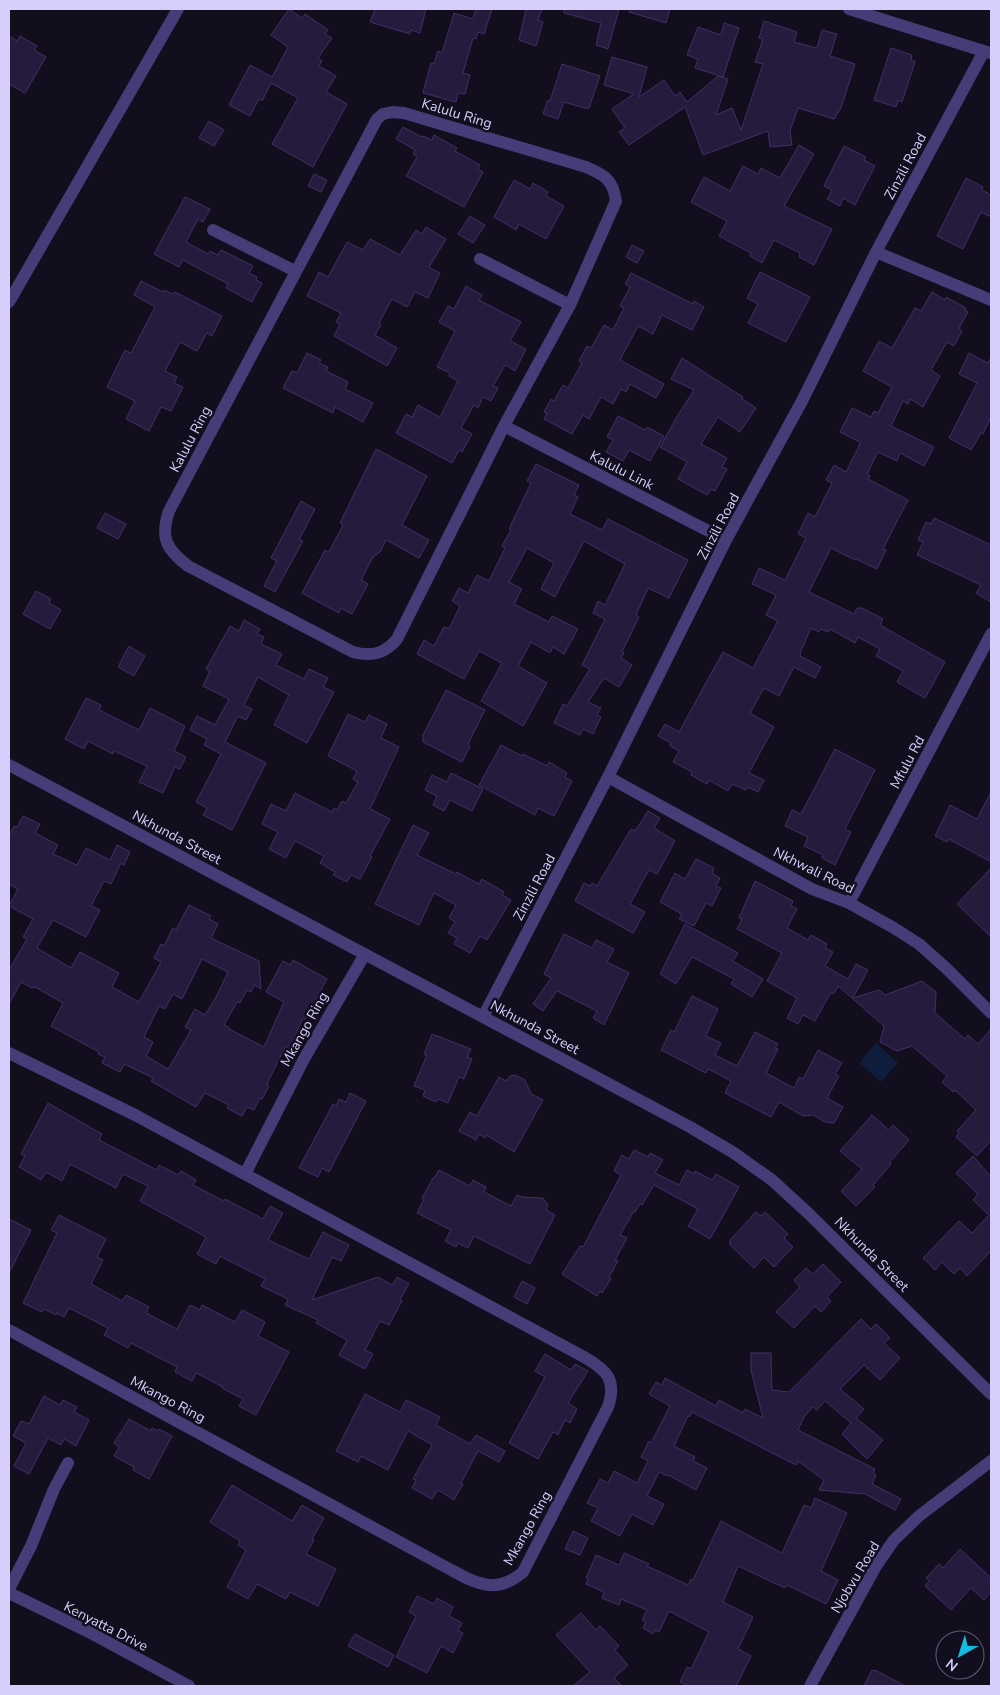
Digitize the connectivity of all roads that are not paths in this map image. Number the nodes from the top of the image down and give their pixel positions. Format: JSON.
{"nodes":[{"id":1,"x":178,"y":9,"type":"edge"},
{"id":2,"x":849,"y":9,"type":"edge"},
{"id":3,"x":987,"y":52,"type":"edge"},
{"id":4,"x":213,"y":230,"type":"dead end"},
{"id":5,"x":876,"y":252,"type":"junction"},
{"id":6,"x":480,"y":259,"type":"dead end"},
{"id":7,"x":295,"y":271,"type":"junction"},
{"id":8,"x":991,"y":300,"type":"edge"},
{"id":9,"x":9,"y":302,"type":"edge"},
{"id":10,"x":570,"y":305,"type":"junction"},
{"id":11,"x":504,"y":426,"type":"junction"},
{"id":12,"x":726,"y":540,"type":"junction"},
{"id":13,"x":991,"y":634,"type":"edge"},
{"id":14,"x":9,"y":765,"type":"edge"},
{"id":15,"x":608,"y":777,"type":"junction"},
{"id":16,"x":850,"y":903,"type":"junction"},
{"id":17,"x":365,"y":954,"type":"junction"},
{"id":18,"x":991,"y":1012,"type":"edge"},
{"id":19,"x":483,"y":1017,"type":"junction"},
{"id":20,"x":9,"y":1052,"type":"edge"},
{"id":21,"x":245,"y":1174,"type":"junction"},
{"id":22,"x":9,"y":1330,"type":"edge"},
{"id":23,"x":991,"y":1394,"type":"edge"},
{"id":24,"x":991,"y":1461,"type":"edge"},
{"id":25,"x":68,"y":1463,"type":"dead end"},
{"id":26,"x":9,"y":1589,"type":"edge"},
{"id":27,"x":9,"y":1593,"type":"edge"},
{"id":28,"x":189,"y":1686,"type":"edge"},
{"id":29,"x":810,"y":1686,"type":"edge"}],
"edges":[{"from":1,"to":9,"type":"street"},
{"from":2,"to":3,"type":"street"},
{"from":3,"to":5,"type":"street","name":"Zinzili Road"},
{"from":4,"to":7,"type":"street"},
{"from":5,"to":8,"type":"street"},
{"from":5,"to":12,"type":"street","name":"Zinzili Road"},
{"from":6,"to":10,"type":"street"},
{"from":7,"to":10,"type":"street","name":"Kalulu Ring"},
{"from":7,"to":11,"type":"street","name":"Kalulu Ring"},
{"from":10,"to":11,"type":"street","name":"Kalulu Ring"},
{"from":11,"to":12,"type":"street","name":"Kalulu Link"},
{"from":12,"to":15,"type":"street","name":"Zinzili Road"},
{"from":13,"to":16,"type":"street","name":"Mfulu Rd"},
{"from":14,"to":17,"type":"street","name":"Nkhunda Street"},
{"from":15,"to":16,"type":"street","name":"Nkhwali Road"},
{"from":15,"to":19,"type":"street","name":"Zinzili Road"},
{"from":16,"to":18,"type":"street","name":"Nkhwali Road"},
{"from":17,"to":19,"type":"street","name":"Nkhunda Street"},
{"from":17,"to":21,"type":"street","name":"Mkango Ring"},
{"from":19,"to":23,"type":"street","name":"Nkhunda Street"},
{"from":20,"to":21,"type":"street","name":"Mkango Ring"},
{"from":21,"to":22,"type":"street","name":"Mkango Ring"},
{"from":24,"to":29,"type":"street","name":"Njobvu Road"},
{"from":25,"to":26,"type":"street"},
{"from":27,"to":28,"type":"street","name":"Kenyatta Drive"}]}
